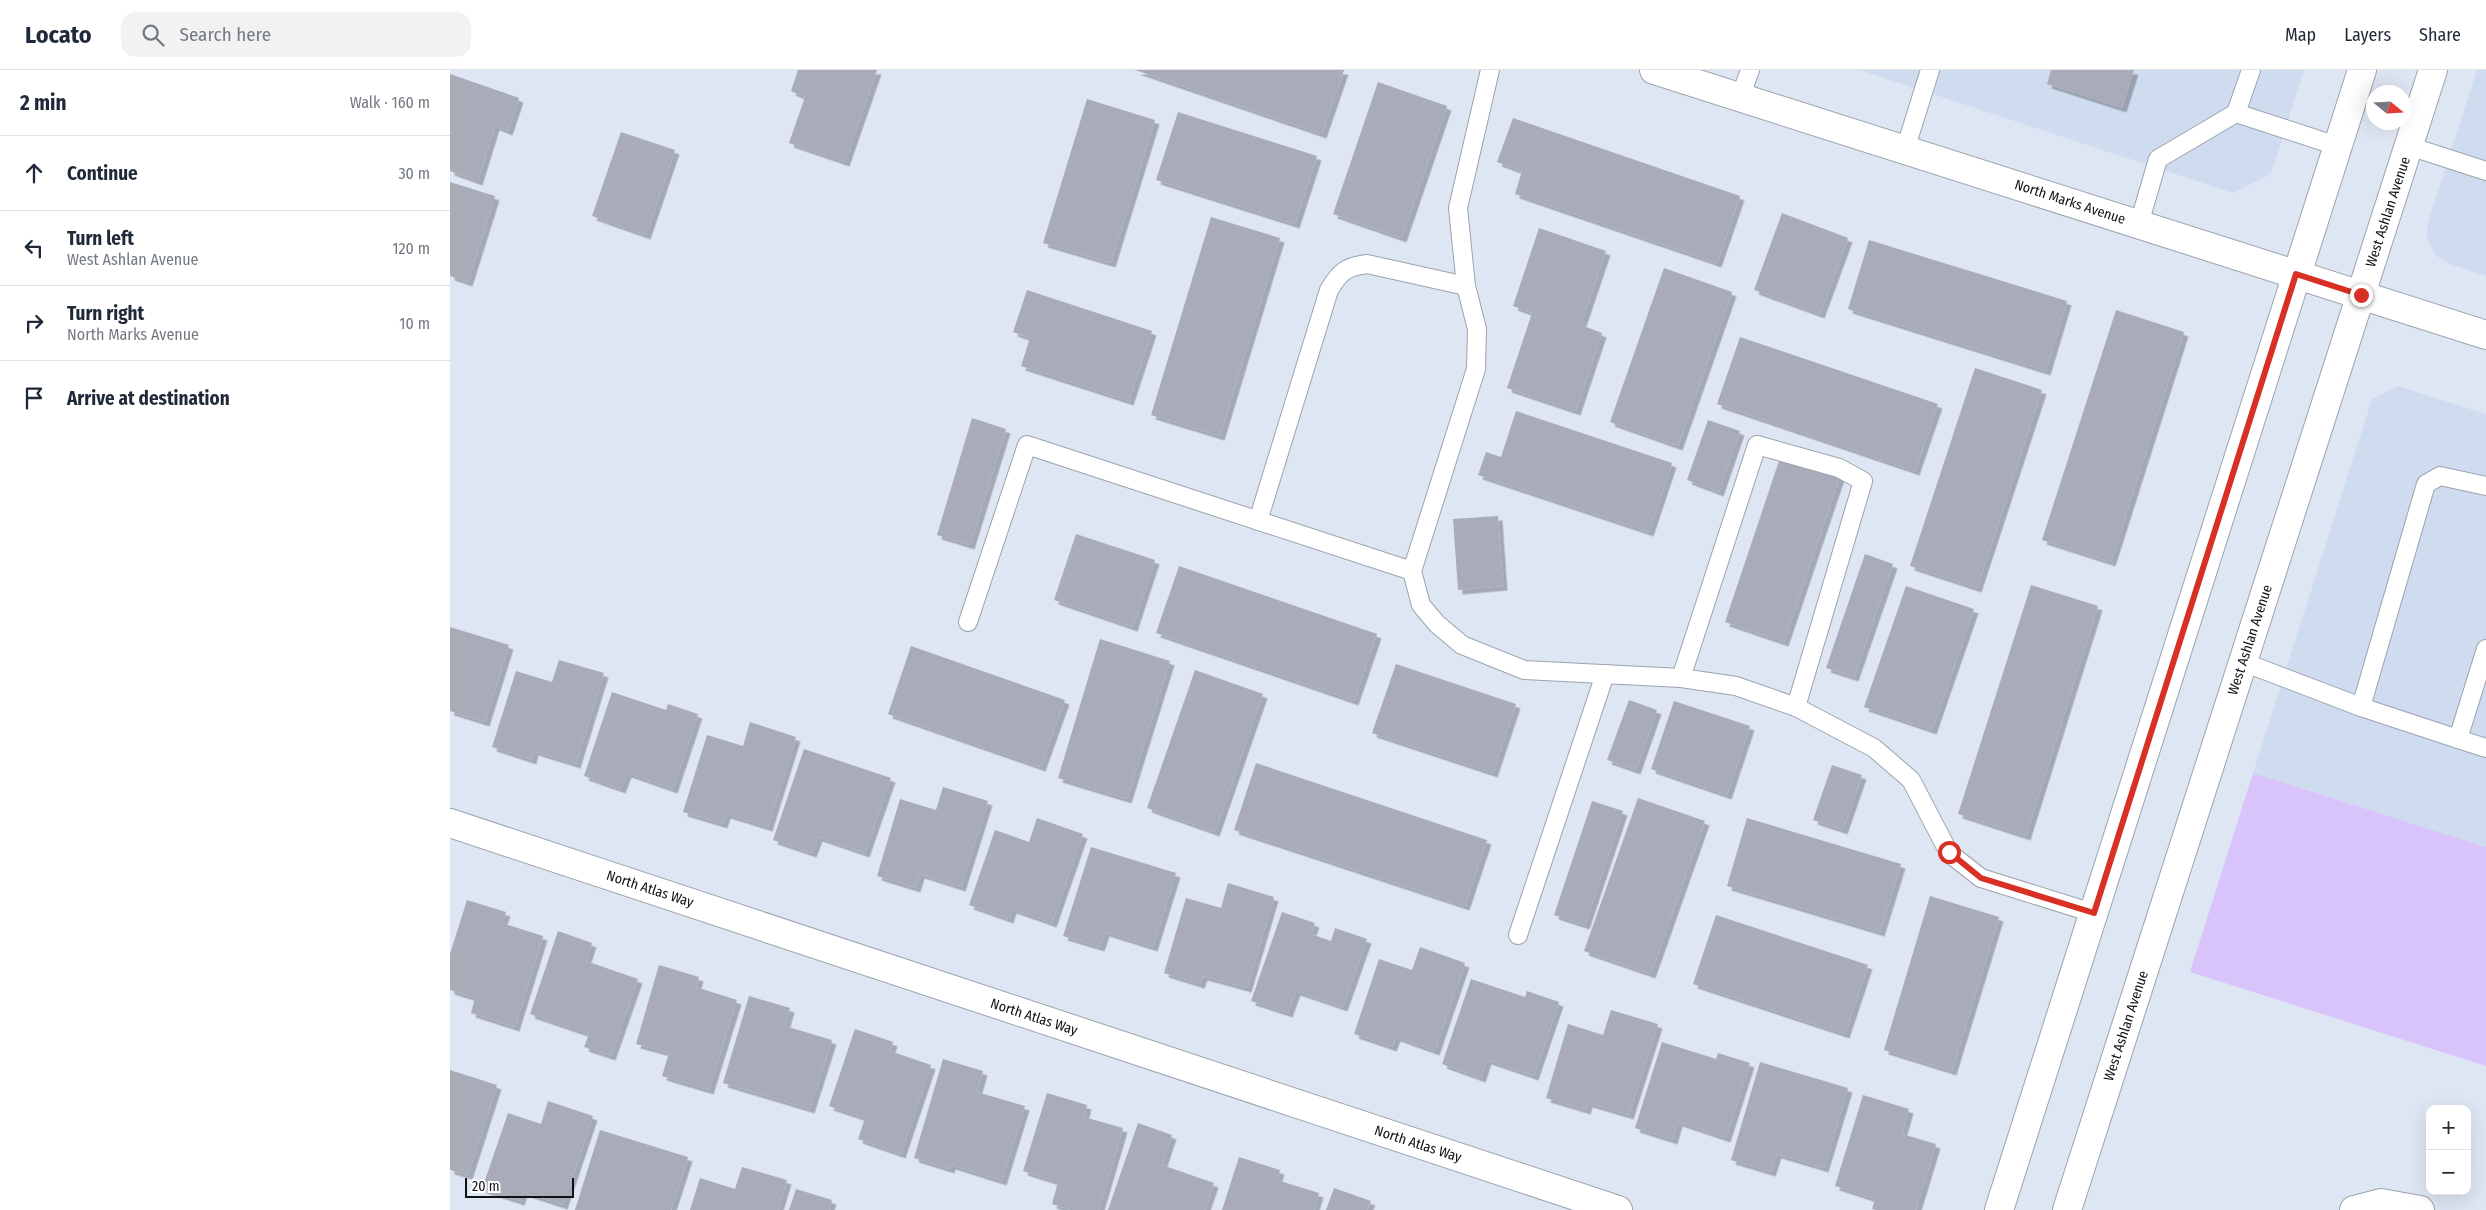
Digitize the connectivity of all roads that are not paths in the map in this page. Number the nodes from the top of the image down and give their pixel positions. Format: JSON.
{"nodes":[{"id":1,"x":1490,"y":70,"type":"edge"},
{"id":2,"x":1654,"y":70,"type":"edge"},
{"id":3,"x":1750,"y":70,"type":"edge"},
{"id":4,"x":1930,"y":70,"type":"edge"},
{"id":5,"x":2250,"y":70,"type":"edge"},
{"id":6,"x":2362,"y":70,"type":"edge"},
{"id":7,"x":2433,"y":70,"type":"edge"},
{"id":8,"x":1740,"y":98,"type":"junction"},
{"id":9,"x":2236,"y":114,"type":"junction"},
{"id":10,"x":2338,"y":146,"type":"junction"},
{"id":11,"x":2409,"y":146,"type":"junction"},
{"id":12,"x":1905,"y":150,"type":"junction"},
{"id":13,"x":2486,"y":171,"type":"edge"},
{"id":14,"x":2139,"y":224,"type":"junction"},
{"id":15,"x":2296,"y":274,"type":"junction"},
{"id":16,"x":1466,"y":286,"type":"junction"},
{"id":17,"x":2361,"y":295,"type":"junction"},
{"id":18,"x":2486,"y":335,"type":"edge"},
{"id":19,"x":2486,"y":486,"type":"edge"},
{"id":20,"x":1258,"y":521,"type":"junction"},
{"id":21,"x":1412,"y":571,"type":"junction"},
{"id":22,"x":968,"y":622,"type":"dead end"},
{"id":23,"x":2486,"y":649,"type":"edge"},
{"id":24,"x":2243,"y":662,"type":"junction"},
{"id":25,"x":1605,"y":674,"type":"junction"},
{"id":26,"x":1681,"y":678,"type":"junction"},
{"id":27,"x":1796,"y":707,"type":"junction"},
{"id":28,"x":2360,"y":707,"type":"junction"},
{"id":29,"x":2458,"y":739,"type":"junction"},
{"id":30,"x":2486,"y":748,"type":"edge"},
{"id":31,"x":450,"y":823,"type":"edge"},
{"id":32,"x":2094,"y":913,"type":"junction"},
{"id":33,"x":1518,"y":935,"type":"dead end"},
{"id":34,"x":1618,"y":1210,"type":"edge"},
{"id":35,"x":1999,"y":1210,"type":"edge"},
{"id":36,"x":2067,"y":1210,"type":"edge"},
{"id":37,"x":2354,"y":1210,"type":"edge"},
{"id":38,"x":2420,"y":1210,"type":"edge"}],
"edges":[{"from":1,"to":16,"type":"lane"},
{"from":2,"to":8,"type":"main road","name":"North Marks Avenue"},
{"from":3,"to":8,"type":"lane"},
{"from":4,"to":12,"type":"lane"},
{"from":5,"to":9,"type":"lane"},
{"from":6,"to":10,"type":"main road"},
{"from":7,"to":11,"type":"main road","name":"West Ashlan Avenue"},
{"from":8,"to":12,"type":"main road","name":"North Marks Avenue"},
{"from":9,"to":10,"type":"lane"},
{"from":9,"to":14,"type":"lane"},
{"from":10,"to":15,"type":"main road"},
{"from":11,"to":13,"type":"lane"},
{"from":11,"to":17,"type":"main road","name":"West Ashlan Avenue"},
{"from":12,"to":14,"type":"main road","name":"North Marks Avenue"},
{"from":14,"to":15,"type":"main road","name":"North Marks Avenue"},
{"from":15,"to":17,"type":"main road","name":"North Marks Avenue"},
{"from":15,"to":32,"type":"main road"},
{"from":16,"to":20,"type":"lane"},
{"from":16,"to":21,"type":"lane"},
{"from":17,"to":18,"type":"main road","name":"North Marks Avenue"},
{"from":17,"to":24,"type":"main road","name":"West Ashlan Avenue"},
{"from":19,"to":28,"type":"lane"},
{"from":20,"to":21,"type":"lane"},
{"from":20,"to":22,"type":"lane"},
{"from":21,"to":25,"type":"lane"},
{"from":23,"to":29,"type":"lane"},
{"from":24,"to":28,"type":"lane"},
{"from":24,"to":36,"type":"main road","name":"West Ashlan Avenue"},
{"from":25,"to":26,"type":"lane"},
{"from":25,"to":33,"type":"lane"},
{"from":26,"to":27,"type":"lane"},
{"from":26,"to":27,"type":"lane"},
{"from":27,"to":32,"type":"lane"},
{"from":28,"to":29,"type":"lane"},
{"from":29,"to":30,"type":"lane"},
{"from":31,"to":34,"type":"main road","name":"North Atlas Way"},
{"from":32,"to":35,"type":"main road"},
{"from":37,"to":38,"type":"main road"}]}
